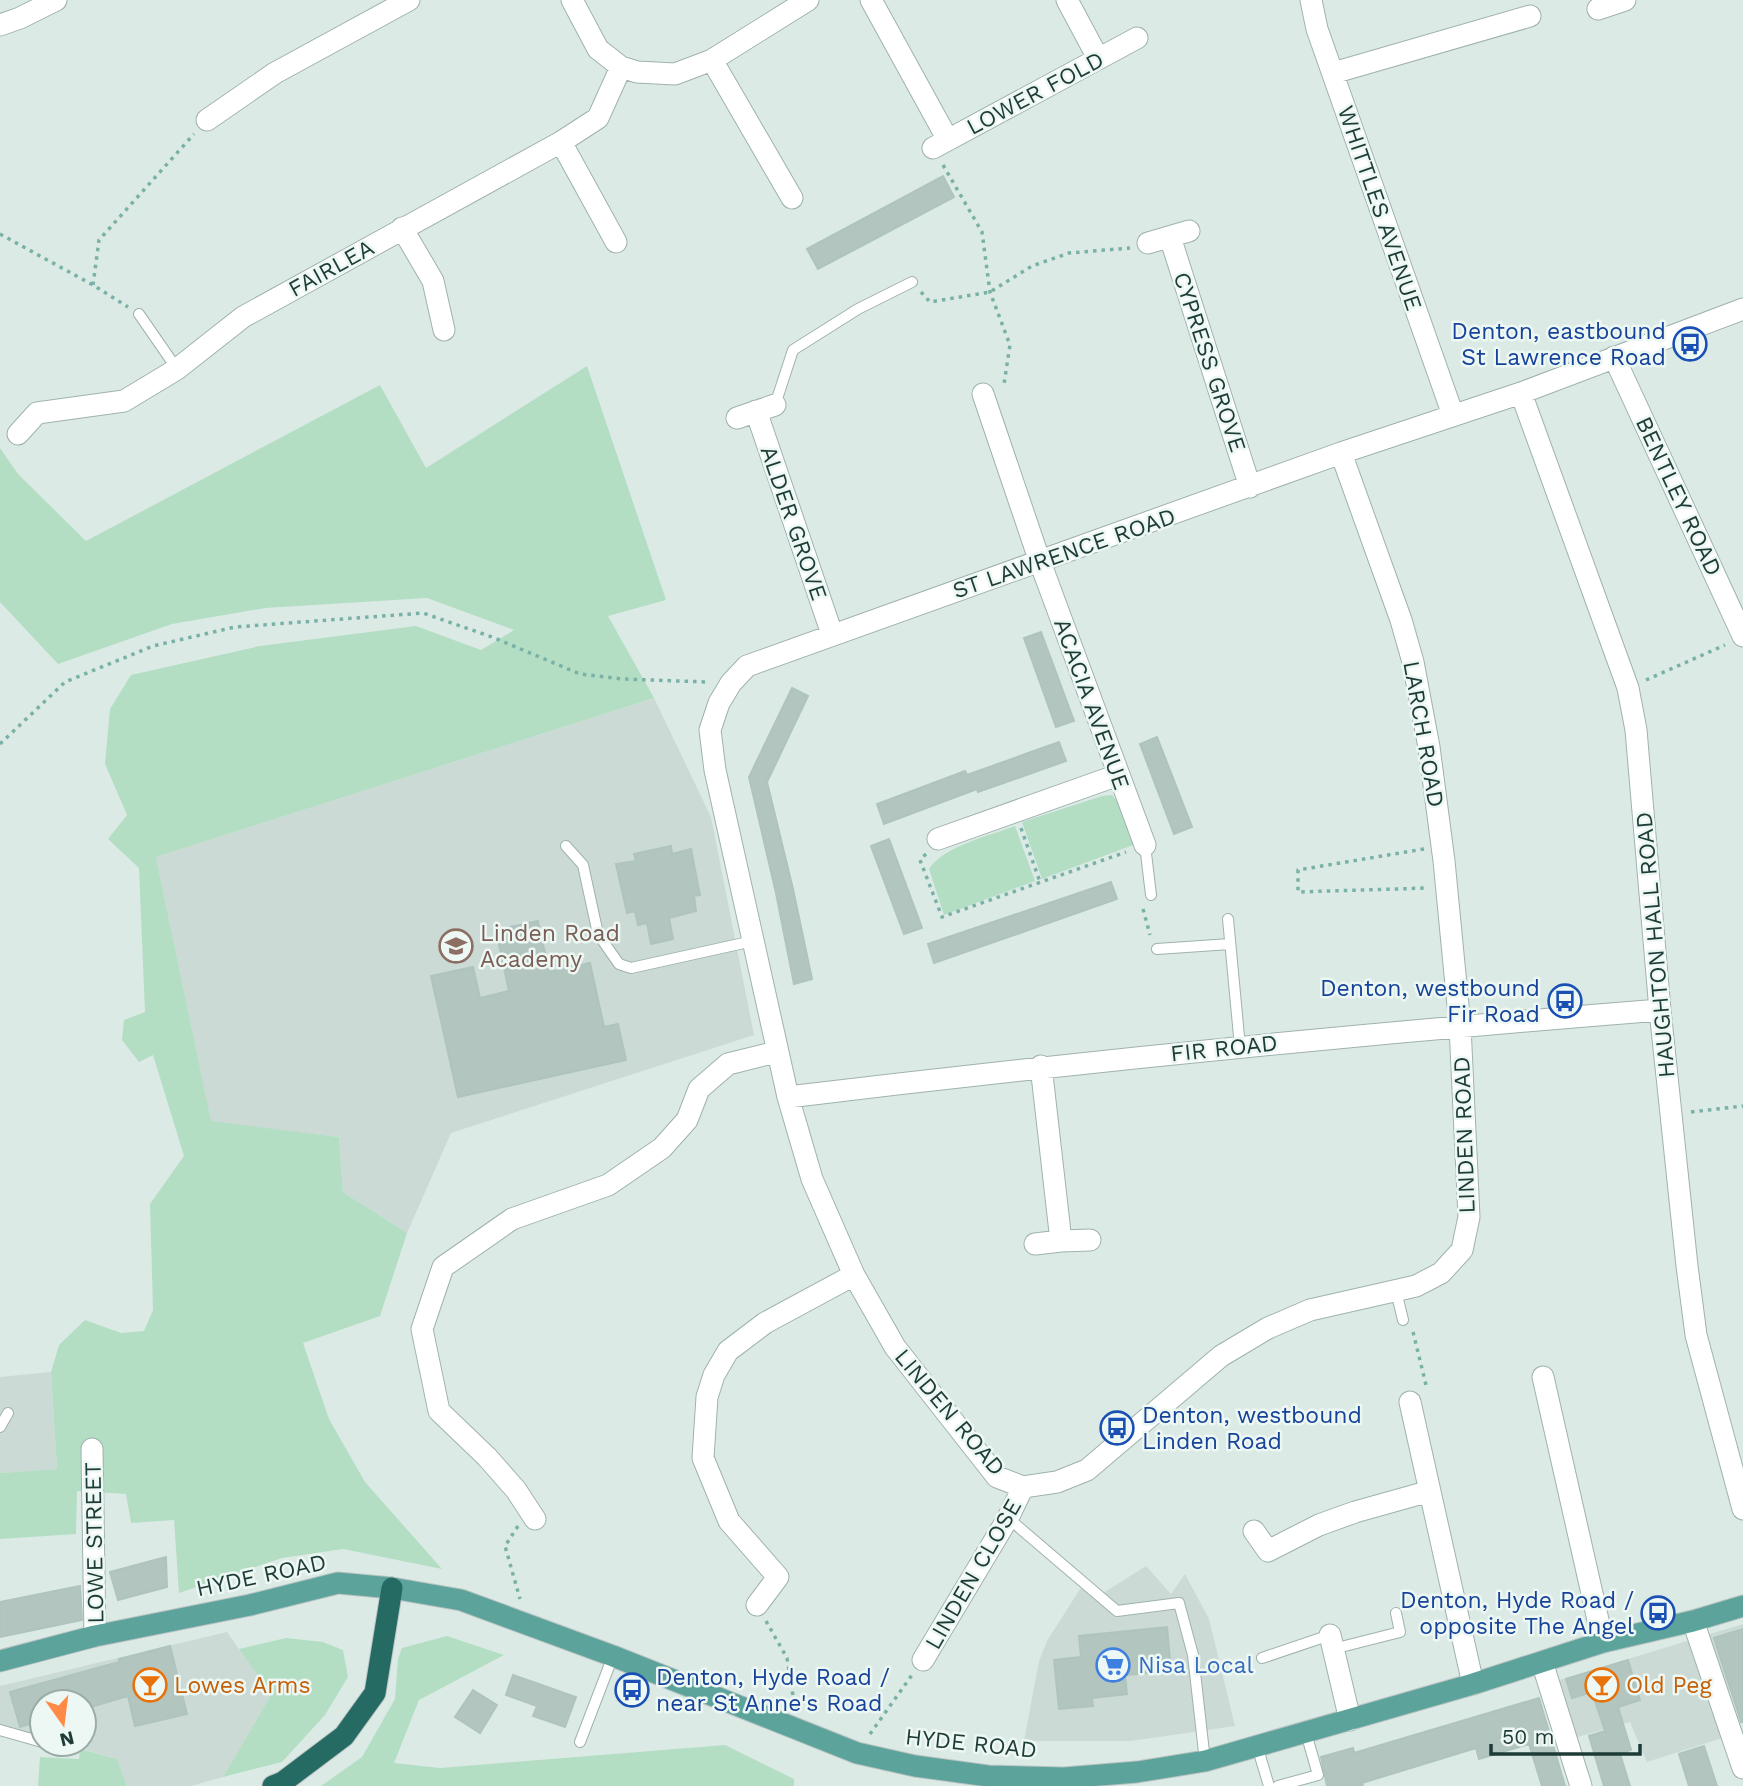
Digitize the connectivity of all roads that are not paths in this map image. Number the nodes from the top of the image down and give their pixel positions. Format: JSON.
{"nodes":[{"id":1,"x":56,"y":0,"type":"edge"},
{"id":2,"x":410,"y":0,"type":"edge"},
{"id":3,"x":572,"y":0,"type":"edge"},
{"id":4,"x":808,"y":0,"type":"edge"},
{"id":5,"x":871,"y":0,"type":"edge"},
{"id":6,"x":1067,"y":0,"type":"edge"},
{"id":7,"x":1311,"y":0,"type":"edge"},
{"id":8,"x":1625,"y":0,"type":"edge"},
{"id":9,"x":1598,"y":9,"type":"dead end"},
{"id":10,"x":12,"y":14,"type":"edge"},
{"id":11,"x":1530,"y":16,"type":"dead end"},
{"id":12,"x":1137,"y":38,"type":"dead end"},
{"id":13,"x":1098,"y":58,"type":"junction"},
{"id":14,"x":712,"y":60,"type":"junction"},
{"id":15,"x":621,"y":67,"type":"junction"},
{"id":16,"x":1333,"y":73,"type":"junction"},
{"id":17,"x":207,"y":120,"type":"road end"},
{"id":18,"x":561,"y":142,"type":"junction"},
{"id":19,"x":792,"y":198,"type":"dead end"},
{"id":20,"x":402,"y":228,"type":"junction"},
{"id":21,"x":616,"y":242,"type":"dead end"},
{"id":22,"x":1148,"y":243,"type":"road end"},
{"id":23,"x":912,"y":282,"type":"road end"},
{"id":24,"x":1743,"y":309,"type":"edge"},
{"id":25,"x":139,"y":314,"type":"road end"},
{"id":26,"x":444,"y":330,"type":"dead end"},
{"id":27,"x":1614,"y":357,"type":"junction"},
{"id":28,"x":177,"y":369,"type":"junction"},
{"id":29,"x":1521,"y":393,"type":"junction"},
{"id":30,"x":984,"y":394,"type":"road end"},
{"id":31,"x":756,"y":411,"type":"joint"},
{"id":32,"x":1453,"y":415,"type":"junction"},
{"id":33,"x":18,"y":434,"type":"dead end"},
{"id":34,"x":1341,"y":453,"type":"junction"},
{"id":35,"x":1250,"y":487,"type":"junction"},
{"id":36,"x":1040,"y":562,"type":"junction"},
{"id":37,"x":832,"y":634,"type":"junction"},
{"id":38,"x":1737,"y":639,"type":"edge"},
{"id":39,"x":1118,"y":775,"type":"junction"},
{"id":40,"x":938,"y":839,"type":"road end"},
{"id":41,"x":1145,"y":845,"type":"joint"},
{"id":42,"x":565,"y":846,"type":"dead end"},
{"id":43,"x":1152,"y":895,"type":"road end"},
{"id":44,"x":1228,"y":919,"type":"dead end"},
{"id":45,"x":753,"y":941,"type":"junction"},
{"id":46,"x":1230,"y":944,"type":"junction"},
{"id":47,"x":1157,"y":949,"type":"road end"},
{"id":48,"x":1660,"y":1010,"type":"junction"},
{"id":49,"x":1460,"y":1026,"type":"junction"},
{"id":50,"x":775,"y":1043,"type":"junction"},
{"id":51,"x":1240,"y":1046,"type":"junction"},
{"id":52,"x":1041,"y":1066,"type":"junction"},
{"id":53,"x":788,"y":1097,"type":"junction"},
{"id":54,"x":1090,"y":1240,"type":"dead end"},
{"id":55,"x":1061,"y":1241,"type":"junction"},
{"id":56,"x":1035,"y":1244,"type":"dead end"},
{"id":57,"x":854,"y":1275,"type":"junction"},
{"id":58,"x":1396,"y":1290,"type":"junction"},
{"id":59,"x":1403,"y":1320,"type":"road end"},
{"id":60,"x":1543,"y":1377,"type":"dead end"},
{"id":61,"x":1410,"y":1402,"type":"road end"},
{"id":62,"x":8,"y":1413,"type":"dead end"},
{"id":63,"x":0,"y":1427,"type":"edge"},
{"id":64,"x":92,"y":1449,"type":"dead end"},
{"id":65,"x":1023,"y":1487,"type":"junction"},
{"id":66,"x":1430,"y":1490,"type":"junction"},
{"id":67,"x":1743,"y":1509,"type":"edge"},
{"id":68,"x":1008,"y":1518,"type":"junction"},
{"id":69,"x":536,"y":1519,"type":"dead end"},
{"id":70,"x":1254,"y":1531,"type":"dead end"},
{"id":71,"x":391,"y":1588,"type":"junction"},
{"id":72,"x":757,"y":1605,"type":"road end"},
{"id":73,"x":1743,"y":1606,"type":"edge"},
{"id":74,"x":1396,"y":1612,"type":"dead end"},
{"id":75,"x":1693,"y":1621,"type":"junction"},
{"id":76,"x":95,"y":1636,"type":"junction"},
{"id":77,"x":1331,"y":1642,"type":"junction"},
{"id":78,"x":1603,"y":1642,"type":"junction"},
{"id":79,"x":613,"y":1656,"type":"junction"},
{"id":80,"x":1262,"y":1658,"type":"dead end"},
{"id":81,"x":923,"y":1660,"type":"road end"},
{"id":82,"x":0,"y":1661,"type":"edge"},
{"id":83,"x":1542,"y":1662,"type":"junction"},
{"id":84,"x":1473,"y":1684,"type":"junction"},
{"id":85,"x":1350,"y":1720,"type":"junction"},
{"id":86,"x":0,"y":1730,"type":"edge"},
{"id":87,"x":1306,"y":1732,"type":"junction"},
{"id":88,"x":28,"y":1738,"type":"edge"},
{"id":89,"x":1739,"y":1739,"type":"edge"},
{"id":90,"x":580,"y":1742,"type":"dead end"},
{"id":91,"x":1257,"y":1746,"type":"junction"},
{"id":92,"x":1205,"y":1761,"type":"junction"},
{"id":93,"x":1743,"y":1768,"type":"edge"},
{"id":94,"x":913,"y":1776,"type":"edge"},
{"id":95,"x":274,"y":1786,"type":"edge"},
{"id":96,"x":1269,"y":1786,"type":"edge"},
{"id":97,"x":1278,"y":1786,"type":"edge"},
{"id":98,"x":1581,"y":1786,"type":"edge"}],
"edges":[{"from":1,"to":10,"type":"street"},
{"from":2,"to":17,"type":"street"},
{"from":3,"to":15,"type":"street"},
{"from":4,"to":14,"type":"street"},
{"from":5,"to":13,"type":"street","name":"LOWER FOLD"},
{"from":6,"to":13,"type":"street"},
{"from":7,"to":16,"type":"street","name":"WHITTLES AVENUE"},
{"from":8,"to":9,"type":"street"},
{"from":11,"to":16,"type":"street"},
{"from":12,"to":13,"type":"street","name":"LOWER FOLD"},
{"from":14,"to":15,"type":"street"},
{"from":14,"to":19,"type":"street"},
{"from":15,"to":18,"type":"street","name":"FAIRLEA"},
{"from":16,"to":32,"type":"street","name":"WHITTLES AVENUE"},
{"from":18,"to":20,"type":"street","name":"FAIRLEA"},
{"from":18,"to":21,"type":"street"},
{"from":20,"to":26,"type":"street"},
{"from":20,"to":28,"type":"street","name":"FAIRLEA"},
{"from":22,"to":35,"type":"street","name":"CYPRESS GROVE"},
{"from":23,"to":31,"type":"lane"},
{"from":24,"to":27,"type":"street","name":"ST LAWRENCE ROAD"},
{"from":25,"to":28,"type":"lane"},
{"from":27,"to":29,"type":"street","name":"ST LAWRENCE ROAD"},
{"from":27,"to":38,"type":"street","name":"BENTLEY ROAD"},
{"from":28,"to":33,"type":"street","name":"FAIRLEA"},
{"from":29,"to":32,"type":"street","name":"ST LAWRENCE ROAD"},
{"from":29,"to":48,"type":"street","name":"HAUGHTON HALL ROAD"},
{"from":30,"to":36,"type":"street","name":"ACACIA AVENUE"},
{"from":31,"to":37,"type":"street","name":"ALDER GROVE"},
{"from":32,"to":34,"type":"street","name":"ST LAWRENCE ROAD"},
{"from":34,"to":35,"type":"street","name":"ST LAWRENCE ROAD"},
{"from":34,"to":49,"type":"street","name":"LARCH ROAD"},
{"from":35,"to":36,"type":"street","name":"ST LAWRENCE ROAD"},
{"from":36,"to":37,"type":"street","name":"ST LAWRENCE ROAD"},
{"from":36,"to":39,"type":"street","name":"ACACIA AVENUE"},
{"from":37,"to":45,"type":"street","name":"ST LAWRENCE ROAD"},
{"from":39,"to":40,"type":"street"},
{"from":39,"to":41,"type":"street","name":"ACACIA AVENUE"},
{"from":41,"to":43,"type":"lane"},
{"from":42,"to":45,"type":"lane"},
{"from":44,"to":46,"type":"lane"},
{"from":45,"to":50,"type":"street","name":"ST LAWRENCE ROAD"},
{"from":46,"to":47,"type":"lane"},
{"from":46,"to":51,"type":"lane"},
{"from":48,"to":49,"type":"street","name":"FIR ROAD"},
{"from":48,"to":67,"type":"street","name":"HAUGHTON HALL ROAD"},
{"from":49,"to":51,"type":"street","name":"FIR ROAD"},
{"from":49,"to":58,"type":"street","name":"LINDEN ROAD"},
{"from":50,"to":53,"type":"street","name":"LINDEN ROAD"},
{"from":50,"to":69,"type":"street"},
{"from":51,"to":52,"type":"street","name":"FIR ROAD"},
{"from":52,"to":53,"type":"street","name":"FIR ROAD"},
{"from":52,"to":55,"type":"street"},
{"from":53,"to":57,"type":"street","name":"LINDEN ROAD"},
{"from":54,"to":55,"type":"street"},
{"from":55,"to":56,"type":"street"},
{"from":57,"to":65,"type":"street","name":"LINDEN ROAD"},
{"from":57,"to":72,"type":"street"},
{"from":58,"to":59,"type":"lane"},
{"from":58,"to":65,"type":"street","name":"LINDEN ROAD"},
{"from":60,"to":78,"type":"street"},
{"from":61,"to":66,"type":"street"},
{"from":62,"to":63,"type":"lane"},
{"from":64,"to":76,"type":"street","name":"LOWE STREET"},
{"from":65,"to":68,"type":"street","name":"LINDEN CLOSE"},
{"from":66,"to":70,"type":"street"},
{"from":66,"to":84,"type":"street"},
{"from":68,"to":81,"type":"street","name":"LINDEN CLOSE"},
{"from":68,"to":92,"type":"lane"},
{"from":71,"to":76,"type":"main road","name":"HYDE ROAD"},
{"from":71,"to":79,"type":"main road","name":"HYDE ROAD"},
{"from":71,"to":95,"type":"highway"},
{"from":73,"to":75,"type":"main road","name":"HYDE ROAD"},
{"from":74,"to":77,"type":"lane"},
{"from":75,"to":78,"type":"main road","name":"HYDE ROAD"},
{"from":75,"to":89,"type":"street"},
{"from":76,"to":82,"type":"main road","name":"HYDE ROAD"},
{"from":77,"to":80,"type":"lane"},
{"from":77,"to":85,"type":"street"},
{"from":78,"to":83,"type":"main road","name":"HYDE ROAD"},
{"from":79,"to":90,"type":"lane"},
{"from":79,"to":94,"type":"main road","name":"HYDE ROAD"},
{"from":83,"to":84,"type":"main road","name":"HYDE ROAD"},
{"from":83,"to":98,"type":"street"},
{"from":84,"to":85,"type":"main road","name":"HYDE ROAD"},
{"from":85,"to":87,"type":"main road","name":"HYDE ROAD"},
{"from":86,"to":88,"type":"lane"},
{"from":87,"to":91,"type":"main road","name":"HYDE ROAD"},
{"from":87,"to":97,"type":"lane"},
{"from":89,"to":93,"type":"street"},
{"from":91,"to":92,"type":"main road","name":"HYDE ROAD"},
{"from":91,"to":96,"type":"lane"},
{"from":92,"to":94,"type":"main road","name":"HYDE ROAD"}]}
